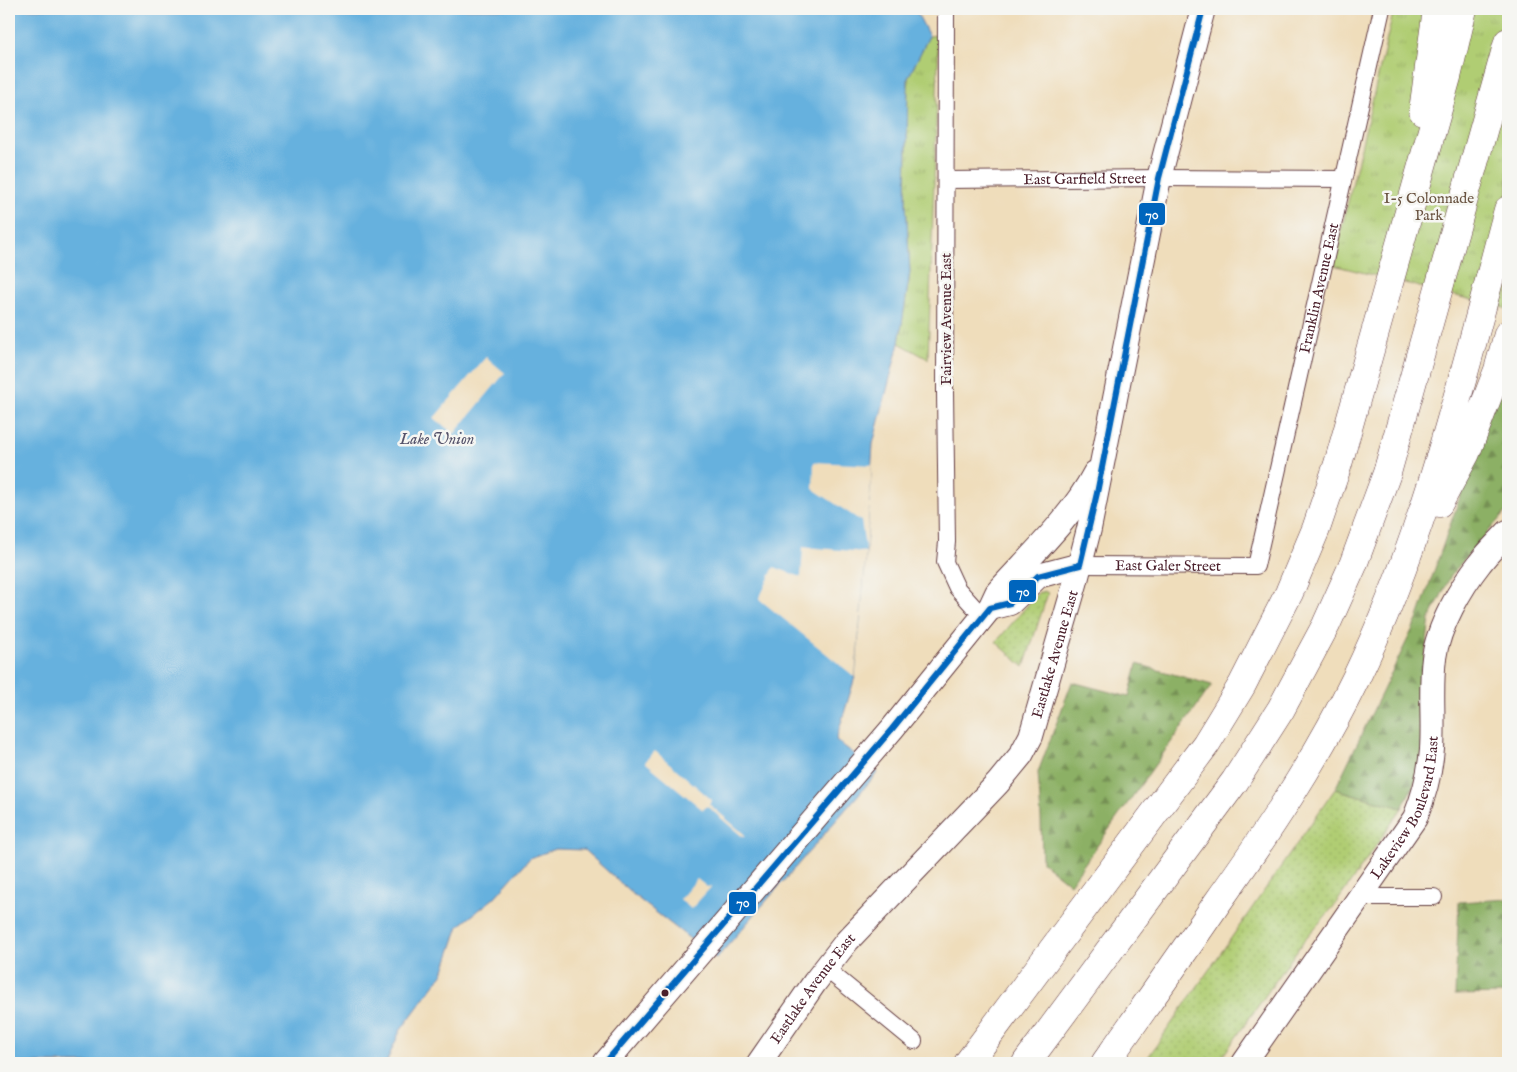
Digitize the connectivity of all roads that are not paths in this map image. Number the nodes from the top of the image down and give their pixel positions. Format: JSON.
{"nodes":[{"id":1,"x":946,"y":9,"type":"edge"},
{"id":2,"x":1203,"y":9,"type":"edge"},
{"id":3,"x":1382,"y":9,"type":"edge"},
{"id":4,"x":1437,"y":9,"type":"edge"},
{"id":5,"x":1463,"y":9,"type":"edge"},
{"id":6,"x":1508,"y":42,"type":"edge"},
{"id":7,"x":1159,"y":178,"type":"junction"},
{"id":8,"x":1343,"y":179,"type":"junction"},
{"id":9,"x":946,"y":180,"type":"junction"},
{"id":10,"x":1412,"y":202,"type":"junction"},
{"id":11,"x":1508,"y":210,"type":"edge"},
{"id":12,"x":1508,"y":334,"type":"edge"},
{"id":13,"x":1104,"y":456,"type":"junction"},
{"id":14,"x":1508,"y":532,"type":"edge"},
{"id":15,"x":1080,"y":565,"type":"junction"},
{"id":16,"x":1256,"y":566,"type":"joint"},
{"id":17,"x":1403,"y":571,"type":"junction"},
{"id":18,"x":986,"y":613,"type":"junction"},
{"id":19,"x":1361,"y":896,"type":"junction"},
{"id":20,"x":1434,"y":897,"type":"dead end"},
{"id":21,"x":825,"y":968,"type":"junction"},
{"id":22,"x":986,"y":1040,"type":"junction"},
{"id":23,"x":914,"y":1041,"type":"dead end"},
{"id":24,"x":1031,"y":1062,"type":"edge"},
{"id":25,"x":605,"y":1063,"type":"edge"},
{"id":26,"x":759,"y":1063,"type":"edge"},
{"id":27,"x":963,"y":1063,"type":"edge"},
{"id":28,"x":968,"y":1063,"type":"edge"},
{"id":29,"x":1105,"y":1063,"type":"edge"},
{"id":30,"x":1244,"y":1063,"type":"edge"}],
"edges":[{"from":1,"to":9,"type":"street","name":"Fairview Avenue East"},
{"from":2,"to":7,"type":"main road","name":"Eastlake Avenue East"},
{"from":3,"to":8,"type":"street","name":"Franklin Avenue East"},
{"from":4,"to":10,"type":"highway"},
{"from":5,"to":10,"type":"highway"},
{"from":6,"to":24,"type":"highway"},
{"from":7,"to":8,"type":"street","name":"East Garfield Street"},
{"from":7,"to":9,"type":"street","name":"East Garfield Street"},
{"from":7,"to":13,"type":"main road","name":"Eastlake Avenue East"},
{"from":8,"to":16,"type":"street","name":"Franklin Avenue East"},
{"from":9,"to":18,"type":"street","name":"Fairview Avenue East"},
{"from":10,"to":22,"type":"highway"},
{"from":11,"to":17,"type":"highway"},
{"from":12,"to":17,"type":"highway"},
{"from":13,"to":15,"type":"main road","name":"Eastlake Avenue East"},
{"from":13,"to":18,"type":"main road"},
{"from":14,"to":19,"type":"main road","name":"Lakeview Boulevard East"},
{"from":15,"to":16,"type":"street","name":"East Galer Street"},
{"from":15,"to":18,"type":"main road"},
{"from":15,"to":21,"type":"main road","name":"Eastlake Avenue East"},
{"from":17,"to":29,"type":"highway"},
{"from":18,"to":25,"type":"main road"},
{"from":19,"to":20,"type":"street"},
{"from":19,"to":30,"type":"main road","name":"Lakeview Boulevard East"},
{"from":21,"to":23,"type":"street"},
{"from":21,"to":26,"type":"main road","name":"Eastlake Avenue East"},
{"from":22,"to":27,"type":"highway"},
{"from":22,"to":28,"type":"highway"}]}
